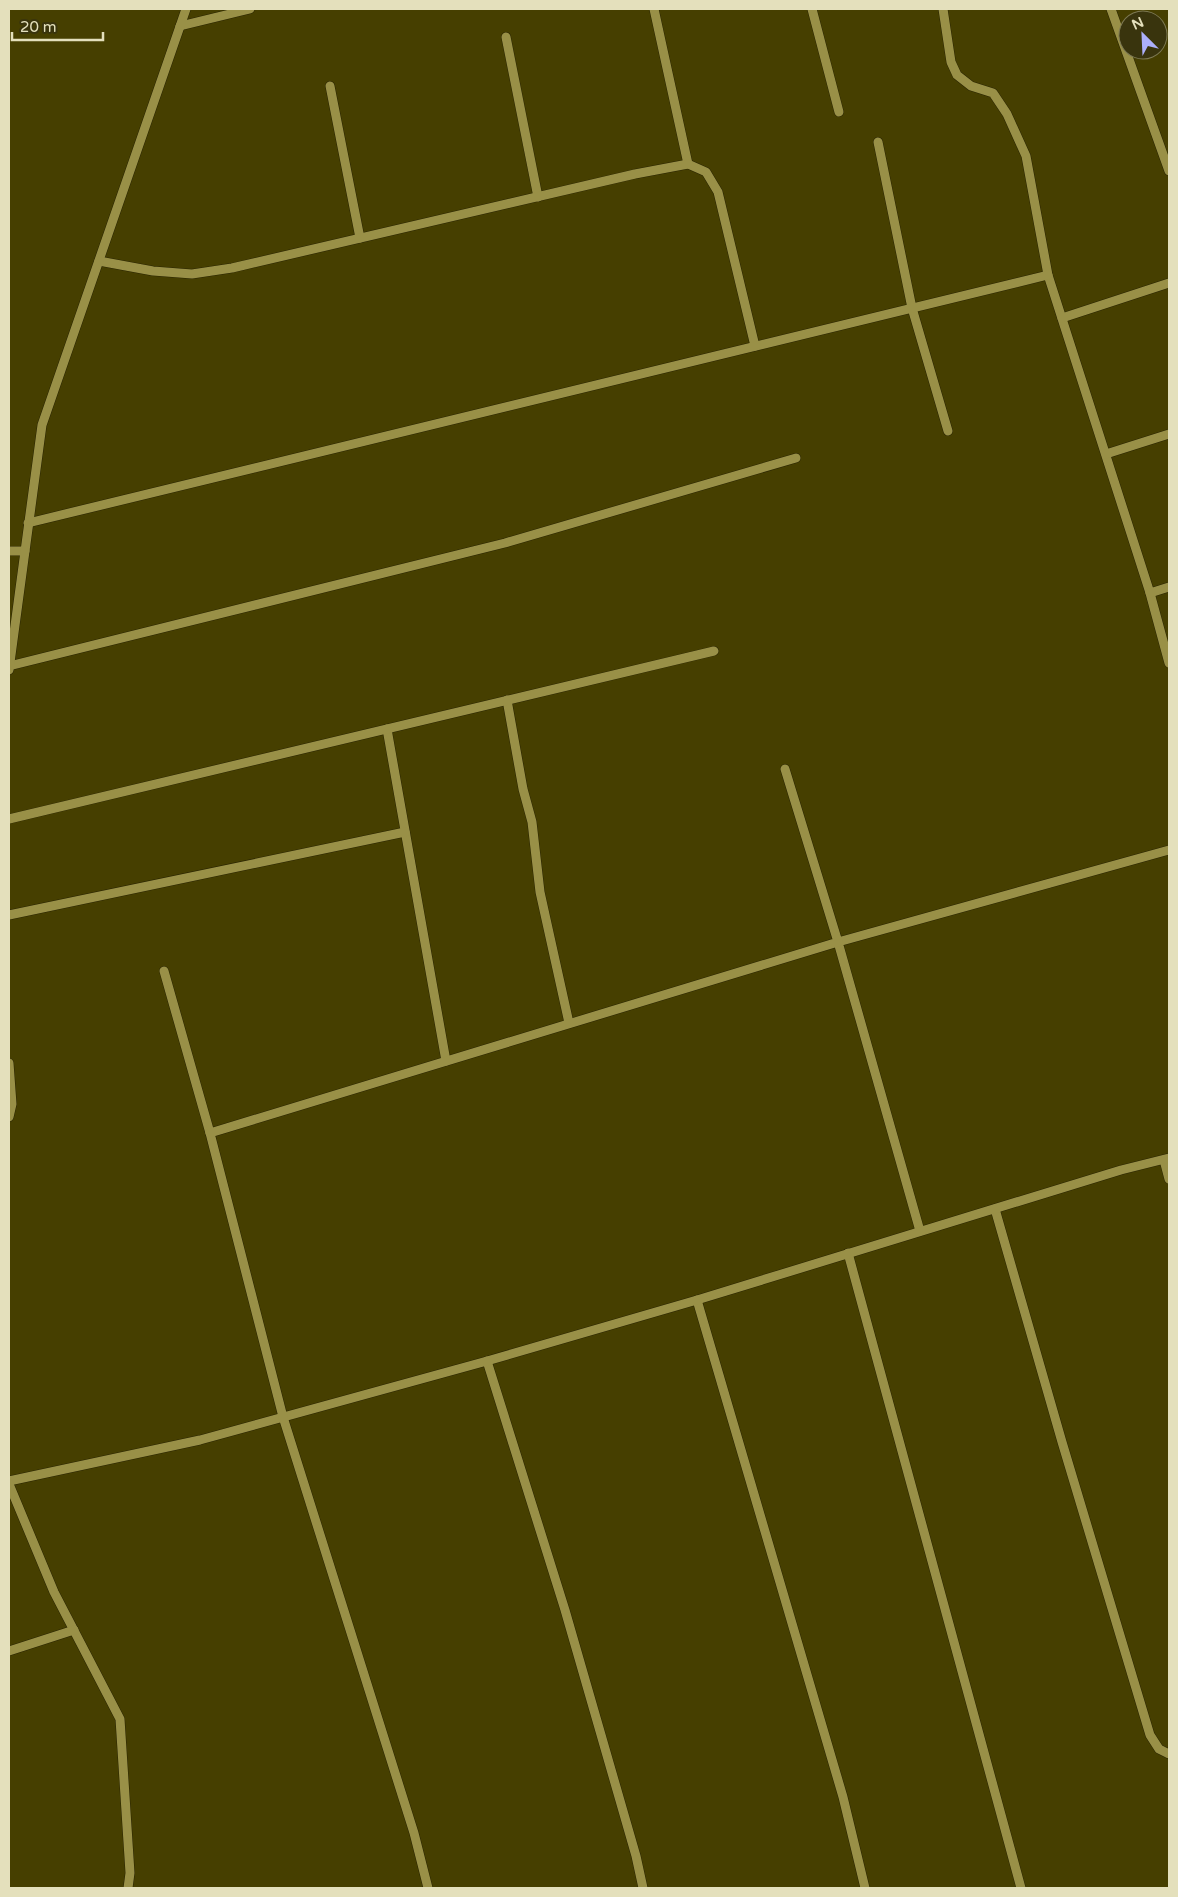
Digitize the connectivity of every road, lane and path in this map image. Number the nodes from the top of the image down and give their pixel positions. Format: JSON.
{"nodes":[{"id":1,"x":186,"y":9,"type":"edge"},
{"id":2,"x":250,"y":9,"type":"edge"},
{"id":3,"x":654,"y":9,"type":"edge"},
{"id":4,"x":812,"y":9,"type":"edge"},
{"id":5,"x":943,"y":9,"type":"edge"},
{"id":6,"x":1112,"y":9,"type":"edge"},
{"id":7,"x":180,"y":26,"type":"junction"},
{"id":8,"x":506,"y":36,"type":"dead end"},
{"id":9,"x":330,"y":86,"type":"dead end"},
{"id":10,"x":839,"y":112,"type":"dead end"},
{"id":11,"x":878,"y":142,"type":"dead end"},
{"id":12,"x":688,"y":164,"type":"junction"},
{"id":13,"x":1169,"y":171,"type":"edge"},
{"id":14,"x":538,"y":197,"type":"junction"},
{"id":15,"x":360,"y":238,"type":"junction"},
{"id":16,"x":99,"y":261,"type":"junction"},
{"id":17,"x":1048,"y":275,"type":"junction"},
{"id":18,"x":1169,"y":283,"type":"edge"},
{"id":19,"x":912,"y":308,"type":"junction"},
{"id":20,"x":1062,"y":318,"type":"junction"},
{"id":21,"x":755,"y":346,"type":"junction"},
{"id":22,"x":948,"y":431,"type":"dead end"},
{"id":23,"x":1169,"y":434,"type":"edge"},
{"id":24,"x":1106,"y":454,"type":"junction"},
{"id":25,"x":796,"y":458,"type":"dead end"},
{"id":26,"x":28,"y":523,"type":"junction"},
{"id":27,"x":9,"y":551,"type":"edge"},
{"id":28,"x":25,"y":551,"type":"junction"},
{"id":29,"x":1169,"y":588,"type":"edge"},
{"id":30,"x":1150,"y":593,"type":"junction"},
{"id":31,"x":714,"y":652,"type":"dead end"},
{"id":32,"x":1169,"y":663,"type":"edge"},
{"id":33,"x":9,"y":666,"type":"edge"},
{"id":34,"x":9,"y":670,"type":"edge"},
{"id":35,"x":507,"y":700,"type":"junction"},
{"id":36,"x":387,"y":729,"type":"junction"},
{"id":37,"x":785,"y":770,"type":"dead end"},
{"id":38,"x":9,"y":819,"type":"edge"},
{"id":39,"x":406,"y":832,"type":"junction"},
{"id":40,"x":1169,"y":850,"type":"edge"},
{"id":41,"x":9,"y":915,"type":"edge"},
{"id":42,"x":838,"y":942,"type":"junction"},
{"id":43,"x":164,"y":971,"type":"dead end"},
{"id":44,"x":569,"y":1023,"type":"junction"},
{"id":45,"x":446,"y":1061,"type":"junction"},
{"id":46,"x":9,"y":1063,"type":"edge"},
{"id":47,"x":9,"y":1117,"type":"edge"},
{"id":48,"x":210,"y":1133,"type":"junction"},
{"id":49,"x":1167,"y":1159,"type":"edge"},
{"id":50,"x":1169,"y":1179,"type":"edge"},
{"id":51,"x":995,"y":1208,"type":"junction"},
{"id":52,"x":920,"y":1231,"type":"junction"},
{"id":53,"x":848,"y":1253,"type":"junction"},
{"id":54,"x":696,"y":1300,"type":"junction"},
{"id":55,"x":487,"y":1361,"type":"junction"},
{"id":56,"x":283,"y":1418,"type":"junction"},
{"id":57,"x":9,"y":1483,"type":"edge"},
{"id":58,"x":74,"y":1630,"type":"junction"},
{"id":59,"x":9,"y":1651,"type":"edge"},
{"id":60,"x":1169,"y":1754,"type":"edge"},
{"id":61,"x":128,"y":1888,"type":"edge"},
{"id":62,"x":428,"y":1888,"type":"edge"},
{"id":63,"x":643,"y":1888,"type":"edge"},
{"id":64,"x":865,"y":1888,"type":"edge"},
{"id":65,"x":1021,"y":1888,"type":"edge"}],
"edges":[{"from":1,"to":7,"type":"street"},
{"from":2,"to":7,"type":"street"},
{"from":3,"to":12,"type":"street"},
{"from":4,"to":10,"type":"street"},
{"from":5,"to":17,"type":"street"},
{"from":6,"to":13,"type":"street"},
{"from":7,"to":16,"type":"street"},
{"from":8,"to":14,"type":"street"},
{"from":9,"to":15,"type":"street"},
{"from":11,"to":19,"type":"street"},
{"from":12,"to":14,"type":"street"},
{"from":12,"to":21,"type":"street"},
{"from":14,"to":15,"type":"street"},
{"from":15,"to":16,"type":"street"},
{"from":16,"to":26,"type":"street"},
{"from":17,"to":19,"type":"street"},
{"from":17,"to":20,"type":"street"},
{"from":18,"to":20,"type":"street"},
{"from":19,"to":21,"type":"street"},
{"from":19,"to":22,"type":"street"},
{"from":20,"to":24,"type":"street"},
{"from":21,"to":26,"type":"street"},
{"from":23,"to":24,"type":"street"},
{"from":24,"to":30,"type":"street"},
{"from":25,"to":33,"type":"street"},
{"from":26,"to":28,"type":"street"},
{"from":27,"to":28,"type":"street"},
{"from":28,"to":33,"type":"street"},
{"from":29,"to":30,"type":"street"},
{"from":30,"to":32,"type":"street"},
{"from":31,"to":35,"type":"street"},
{"from":33,"to":34,"type":"street"},
{"from":35,"to":36,"type":"street"},
{"from":35,"to":44,"type":"street"},
{"from":36,"to":38,"type":"street"},
{"from":36,"to":39,"type":"street"},
{"from":37,"to":42,"type":"street"},
{"from":39,"to":41,"type":"street"},
{"from":39,"to":45,"type":"street"},
{"from":40,"to":42,"type":"street"},
{"from":42,"to":44,"type":"street"},
{"from":42,"to":52,"type":"street"},
{"from":43,"to":48,"type":"street"},
{"from":44,"to":45,"type":"street"},
{"from":45,"to":48,"type":"street"},
{"from":46,"to":47,"type":"street"},
{"from":48,"to":56,"type":"street"},
{"from":49,"to":50,"type":"street"},
{"from":49,"to":51,"type":"street"},
{"from":51,"to":52,"type":"street"},
{"from":51,"to":60,"type":"street"},
{"from":52,"to":53,"type":"street"},
{"from":53,"to":54,"type":"street"},
{"from":53,"to":65,"type":"street"},
{"from":54,"to":55,"type":"street"},
{"from":54,"to":64,"type":"street"},
{"from":55,"to":56,"type":"street"},
{"from":55,"to":63,"type":"street"},
{"from":56,"to":57,"type":"street"},
{"from":56,"to":62,"type":"street"},
{"from":57,"to":58,"type":"street"},
{"from":58,"to":59,"type":"street"},
{"from":58,"to":61,"type":"street"}]}
